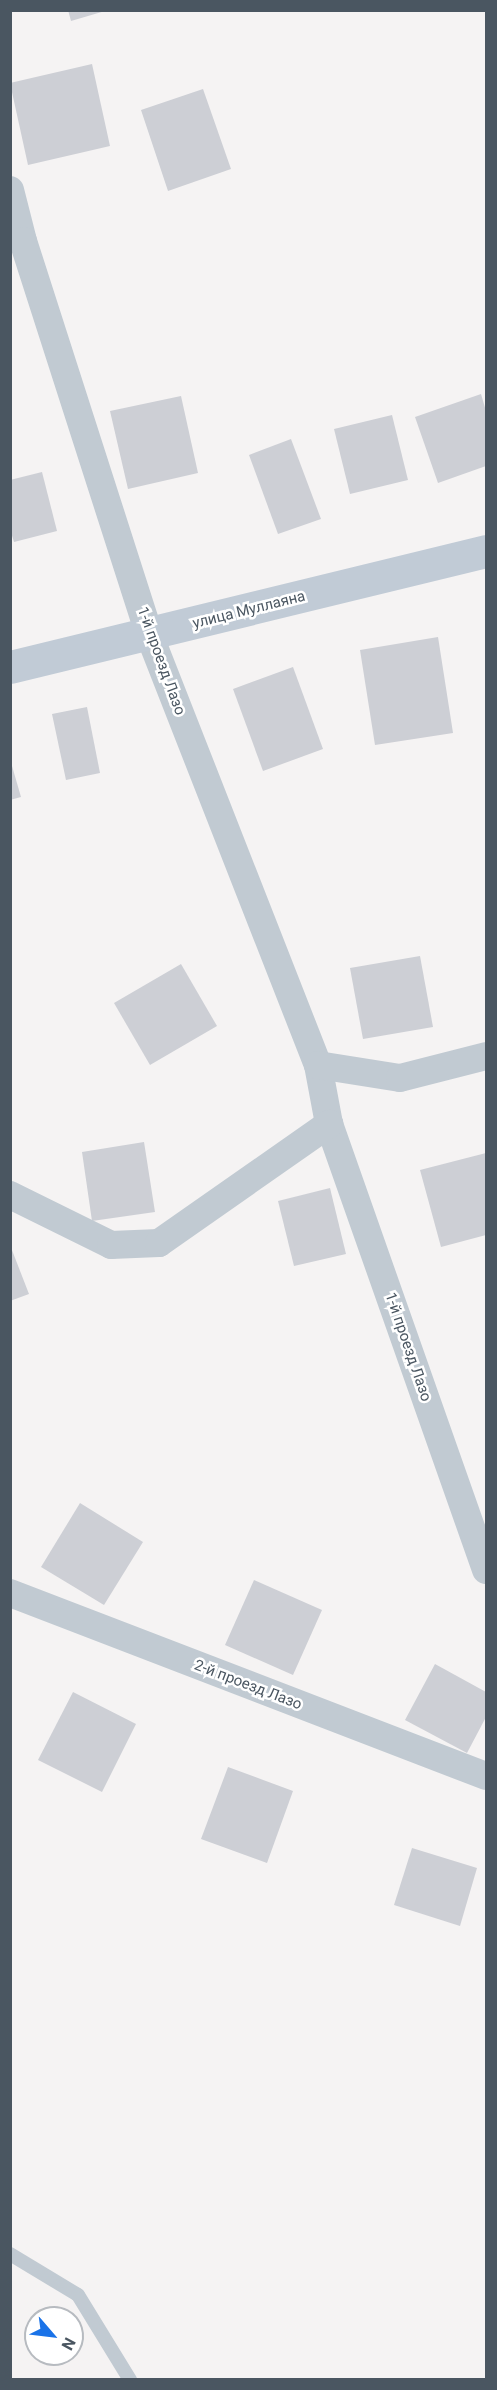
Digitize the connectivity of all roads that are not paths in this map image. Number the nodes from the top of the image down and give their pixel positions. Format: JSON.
{"nodes":[{"id":1,"x":10,"y":190,"type":"edge"},
{"id":2,"x":486,"y":551,"type":"edge"},
{"id":3,"x":149,"y":634,"type":"junction"},
{"id":4,"x":10,"y":667,"type":"edge"},
{"id":5,"x":486,"y":1056,"type":"edge"},
{"id":6,"x":318,"y":1065,"type":"junction"},
{"id":7,"x":329,"y":1124,"type":"junction"},
{"id":8,"x":10,"y":1195,"type":"edge"},
{"id":9,"x":486,"y":1570,"type":"edge"},
{"id":10,"x":10,"y":1593,"type":"edge"},
{"id":11,"x":486,"y":1776,"type":"edge"},
{"id":12,"x":10,"y":2254,"type":"edge"},
{"id":13,"x":129,"y":2379,"type":"edge"}],
"edges":[{"from":1,"to":3,"type":"street","name":"1-й проезд Лазо"},
{"from":2,"to":3,"type":"main road","name":"улица Муллаяна"},
{"from":3,"to":4,"type":"main road","name":"улица Муллаяна"},
{"from":3,"to":6,"type":"street","name":"1-й проезд Лазо"},
{"from":5,"to":6,"type":"street"},
{"from":6,"to":7,"type":"street","name":"1-й проезд Лазо"},
{"from":7,"to":8,"type":"street"},
{"from":7,"to":9,"type":"street","name":"1-й проезд Лазо"},
{"from":10,"to":11,"type":"street","name":"2-й проезд Лазо"},
{"from":12,"to":13,"type":"lane"}]}
